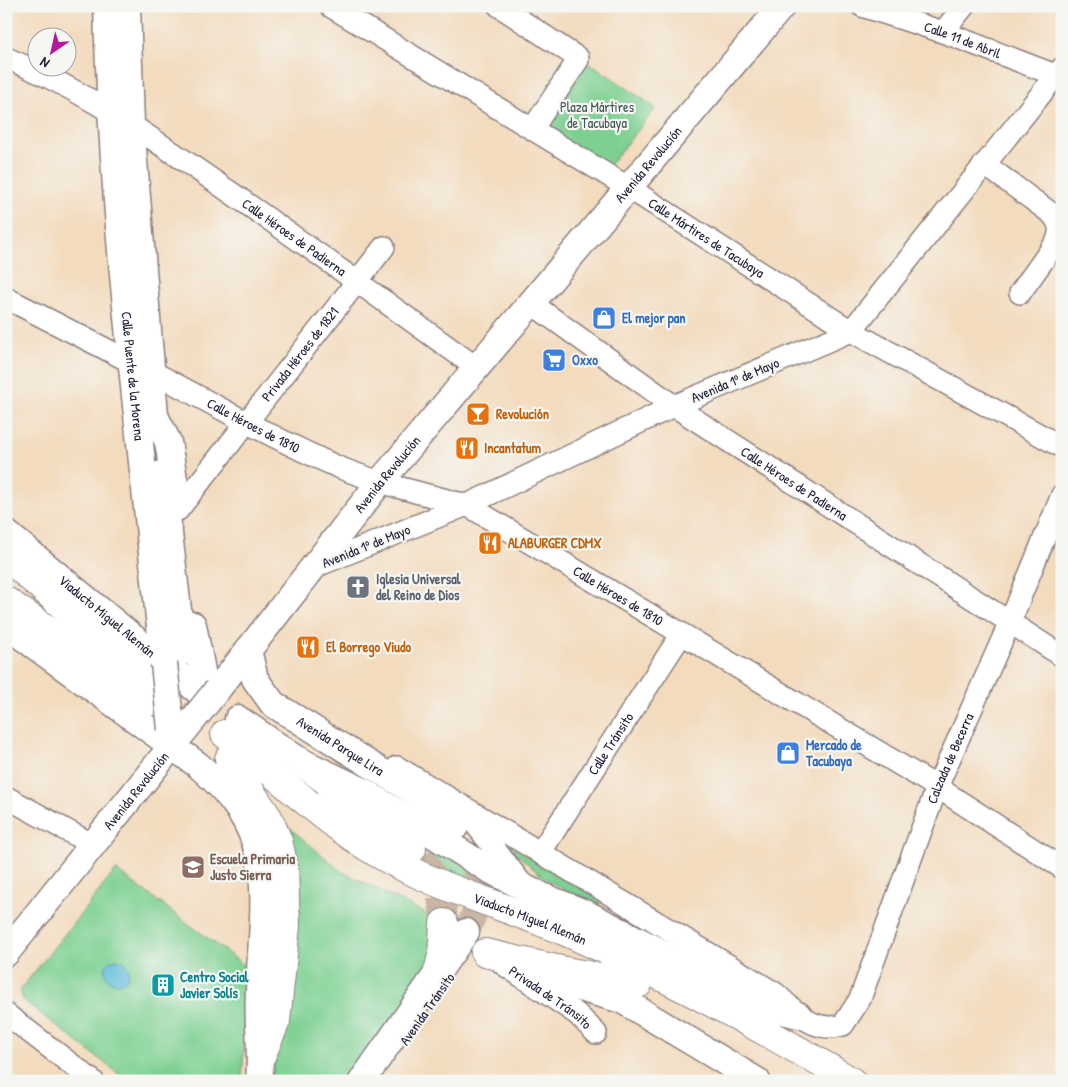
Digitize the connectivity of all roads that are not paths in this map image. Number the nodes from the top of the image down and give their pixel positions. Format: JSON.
{"nodes":[{"id":1,"x":107,"y":6,"type":"edge"},
{"id":2,"x":127,"y":6,"type":"edge"},
{"id":3,"x":330,"y":6,"type":"edge"},
{"id":4,"x":499,"y":6,"type":"edge"},
{"id":5,"x":782,"y":6,"type":"edge"},
{"id":6,"x":862,"y":6,"type":"edge"},
{"id":7,"x":964,"y":6,"type":"edge"},
{"id":8,"x":943,"y":32,"type":"junction"},
{"id":9,"x":6,"y":58,"type":"edge"},
{"id":10,"x":1059,"y":75,"type":"edge"},
{"id":11,"x":110,"y":111,"type":"junction"},
{"id":12,"x":532,"y":128,"type":"junction"},
{"id":13,"x":984,"y":164,"type":"junction"},
{"id":14,"x":628,"y":188,"type":"junction"},
{"id":15,"x":384,"y":247,"type":"dead end"},
{"id":16,"x":358,"y":281,"type":"junction"},
{"id":17,"x":1020,"y":294,"type":"dead end"},
{"id":18,"x":6,"y":298,"type":"edge"},
{"id":19,"x":531,"y":303,"type":"junction"},
{"id":20,"x":851,"y":330,"type":"junction"},
{"id":21,"x":141,"y":366,"type":"junction"},
{"id":22,"x":477,"y":368,"type":"junction"},
{"id":23,"x":674,"y":406,"type":"junction"},
{"id":24,"x":155,"y":416,"type":"junction"},
{"id":25,"x":246,"y":422,"type":"junction"},
{"id":26,"x":1062,"y":448,"type":"edge"},
{"id":27,"x":380,"y":482,"type":"junction"},
{"id":28,"x":1062,"y":495,"type":"edge"},
{"id":29,"x":467,"y":505,"type":"junction"},
{"id":30,"x":178,"y":510,"type":"junction"},
{"id":31,"x":6,"y":533,"type":"edge"},
{"id":32,"x":6,"y":556,"type":"edge"},
{"id":33,"x":312,"y":568,"type":"junction"},
{"id":34,"x":6,"y":601,"type":"edge"},
{"id":35,"x":1010,"y":622,"type":"junction"},
{"id":36,"x":6,"y":625,"type":"edge"},
{"id":37,"x":681,"y":635,"type":"junction"},
{"id":38,"x":1062,"y":656,"type":"edge"},
{"id":39,"x":250,"y":659,"type":"junction"},
{"id":40,"x":162,"y":668,"type":"junction"},
{"id":41,"x":210,"y":689,"type":"junction"},
{"id":42,"x":175,"y":737,"type":"junction"},
{"id":43,"x":228,"y":740,"type":"junction"},
{"id":44,"x":300,"y":761,"type":"junction"},
{"id":45,"x":937,"y":788,"type":"junction"},
{"id":46,"x":6,"y":798,"type":"edge"},
{"id":47,"x":457,"y":816,"type":"junction"},
{"id":48,"x":93,"y":845,"type":"junction"},
{"id":49,"x":540,"y":853,"type":"junction"},
{"id":50,"x":1062,"y":868,"type":"edge"},
{"id":51,"x":531,"y":891,"type":"junction"},
{"id":52,"x":455,"y":927,"type":"tunnel mouth"},
{"id":53,"x":6,"y":953,"type":"edge"},
{"id":54,"x":494,"y":958,"type":"junction"},
{"id":55,"x":438,"y":971,"type":"joint"},
{"id":56,"x":638,"y":984,"type":"junction"},
{"id":57,"x":676,"y":990,"type":"junction"},
{"id":58,"x":6,"y":1014,"type":"edge"},
{"id":59,"x":798,"y":1015,"type":"junction"},
{"id":60,"x":843,"y":1025,"type":"joint"},
{"id":61,"x":596,"y":1033,"type":"dead end"},
{"id":62,"x":262,"y":1054,"type":"junction"},
{"id":63,"x":93,"y":1081,"type":"edge"},
{"id":64,"x":259,"y":1081,"type":"edge"},
{"id":65,"x":362,"y":1081,"type":"edge"},
{"id":66,"x":376,"y":1081,"type":"edge"},
{"id":67,"x":757,"y":1081,"type":"edge"},
{"id":68,"x":821,"y":1081,"type":"edge"},
{"id":69,"x":851,"y":1081,"type":"edge"}],
"edges":[{"from":1,"to":11,"type":"main road","name":"Calle Puente de la Morena"},
{"from":2,"to":11,"type":"main road","name":"Calle Puente de la Morena"},
{"from":3,"to":12,"type":"street","name":"Calle Mártires de Tacubaya"},
{"from":4,"to":12,"type":"street"},
{"from":5,"to":14,"type":"main road","name":"Avenida Revolución"},
{"from":6,"to":8,"type":"street","name":"Calle 11 de Abril"},
{"from":7,"to":8,"type":"street"},
{"from":8,"to":10,"type":"street","name":"Calle 11 de Abril"},
{"from":9,"to":11,"type":"street","name":"Calle Héroes de Padierna"},
{"from":10,"to":13,"type":"street","name":"Avenida 1º de Mayo"},
{"from":11,"to":16,"type":"street","name":"Calle Héroes de Padierna"},
{"from":11,"to":21,"type":"main road","name":"Calle Puente de la Morena"},
{"from":12,"to":14,"type":"street","name":"Calle Mártires de Tacubaya"},
{"from":13,"to":17,"type":"street"},
{"from":13,"to":20,"type":"street","name":"Avenida 1º de Mayo"},
{"from":14,"to":19,"type":"main road","name":"Avenida Revolución"},
{"from":14,"to":20,"type":"street","name":"Calle Mártires de Tacubaya"},
{"from":15,"to":16,"type":"street","name":"Privada Héroes de 1821"},
{"from":16,"to":22,"type":"street","name":"Calle Héroes de Padierna"},
{"from":16,"to":25,"type":"street","name":"Privada Héroes de 1821"},
{"from":18,"to":21,"type":"street","name":"Calle Héroes de 1810"},
{"from":19,"to":22,"type":"main road","name":"Avenida Revolución"},
{"from":19,"to":23,"type":"street","name":"Calle Héroes de Padierna"},
{"from":20,"to":23,"type":"street","name":"Avenida 1º de Mayo"},
{"from":20,"to":26,"type":"street","name":"Calle Mártires de Tacubaya"},
{"from":21,"to":24,"type":"main road","name":"Calle Puente de la Morena"},
{"from":21,"to":25,"type":"street","name":"Calle Héroes de 1810"},
{"from":21,"to":40,"type":"main road","name":"Calle Puente de la Morena"},
{"from":22,"to":27,"type":"main road","name":"Avenida Revolución"},
{"from":23,"to":29,"type":"street","name":"Avenida 1º de Mayo"},
{"from":23,"to":35,"type":"street","name":"Calle Héroes de Padierna"},
{"from":24,"to":30,"type":"main road","name":"Calle Puente de la Morena"},
{"from":24,"to":40,"type":"main road","name":"Calle Puente de la Morena"},
{"from":25,"to":27,"type":"street","name":"Calle Héroes de 1810"},
{"from":25,"to":30,"type":"street","name":"Privada Héroes de 1821"},
{"from":27,"to":29,"type":"street","name":"Calle Héroes de 1810"},
{"from":27,"to":33,"type":"main road","name":"Avenida Revolución"},
{"from":28,"to":35,"type":"street","name":"Calzada de Becerra"},
{"from":29,"to":33,"type":"street","name":"Avenida 1º de Mayo"},
{"from":29,"to":37,"type":"street","name":"Calle Héroes de 1810"},
{"from":30,"to":41,"type":"main road","name":"Calle Puente de la Morena"},
{"from":31,"to":40,"type":"main road","name":"Viaducto Miguel Alemán"},
{"from":32,"to":40,"type":"highway","name":"Viaducto Miguel Alemán"},
{"from":33,"to":39,"type":"main road","name":"Avenida Revolución"},
{"from":34,"to":40,"type":"highway","name":"Viaducto Miguel Alemán"},
{"from":35,"to":38,"type":"street","name":"Calle Héroes de Padierna"},
{"from":35,"to":45,"type":"street","name":"Calzada de Becerra"},
{"from":36,"to":42,"type":"main road"},
{"from":37,"to":45,"type":"street","name":"Calle Héroes de 1810"},
{"from":37,"to":49,"type":"street","name":"Calle Tránsito"},
{"from":39,"to":41,"type":"main road","name":"Avenida Revolución"},
{"from":39,"to":47,"type":"main road","name":"Avenida Parque Lira"},
{"from":40,"to":41,"type":"main road","name":"Viaducto Miguel Alemán"},
{"from":40,"to":42,"type":"main road","name":"Calle Puente de la Morena","bridge":true},
{"from":41,"to":42,"type":"main road","name":"Avenida Revolución","bridge":true},
{"from":42,"to":48,"type":"main road","name":"Avenida Revolución"},
{"from":42,"to":62,"type":"main road"},
{"from":43,"to":44,"type":"main road"},
{"from":43,"to":44,"type":"highway"},
{"from":43,"to":56,"type":"highway","name":"Viaducto Miguel Alemán"},
{"from":43,"to":57,"type":"highway","name":"Viaducto Miguel Alemán"},
{"from":43,"to":62,"type":"highway"},
{"from":44,"to":51,"type":"main road","name":"Viaducto Miguel Alemán"},
{"from":45,"to":50,"type":"street","name":"Calle Héroes de 1810"},
{"from":45,"to":60,"type":"street","name":"Calzada de Becerra"},
{"from":46,"to":48,"type":"street"},
{"from":47,"to":49,"type":"street","name":"Viaducto Miguel Alemán"},
{"from":47,"to":51,"type":"street"},
{"from":48,"to":53,"type":"main road","name":"Avenida Revolución"},
{"from":49,"to":59,"type":"street","name":"Viaducto Miguel Alemán"},
{"from":51,"to":57,"type":"highway"},
{"from":51,"to":59,"type":"main road","name":"Viaducto Miguel Alemán"},
{"from":52,"to":55,"type":"highway"},
{"from":54,"to":56,"type":"highway"},
{"from":54,"to":61,"type":"street","name":"Privada de Tránsito"},
{"from":54,"to":66,"type":"street","name":"Avenida Tránsito"},
{"from":54,"to":67,"type":"main road"},
{"from":55,"to":65,"type":"main road"},
{"from":56,"to":57,"type":"highway","name":"Viaducto Miguel Alemán"},
{"from":57,"to":68,"type":"highway","name":"Viaducto Miguel Alemán"},
{"from":57,"to":69,"type":"highway","name":"Viaducto Miguel Alemán"},
{"from":58,"to":63,"type":"street"},
{"from":59,"to":60,"type":"street","name":"Viaducto Miguel Alemán"},
{"from":62,"to":64,"type":"main road"}]}
